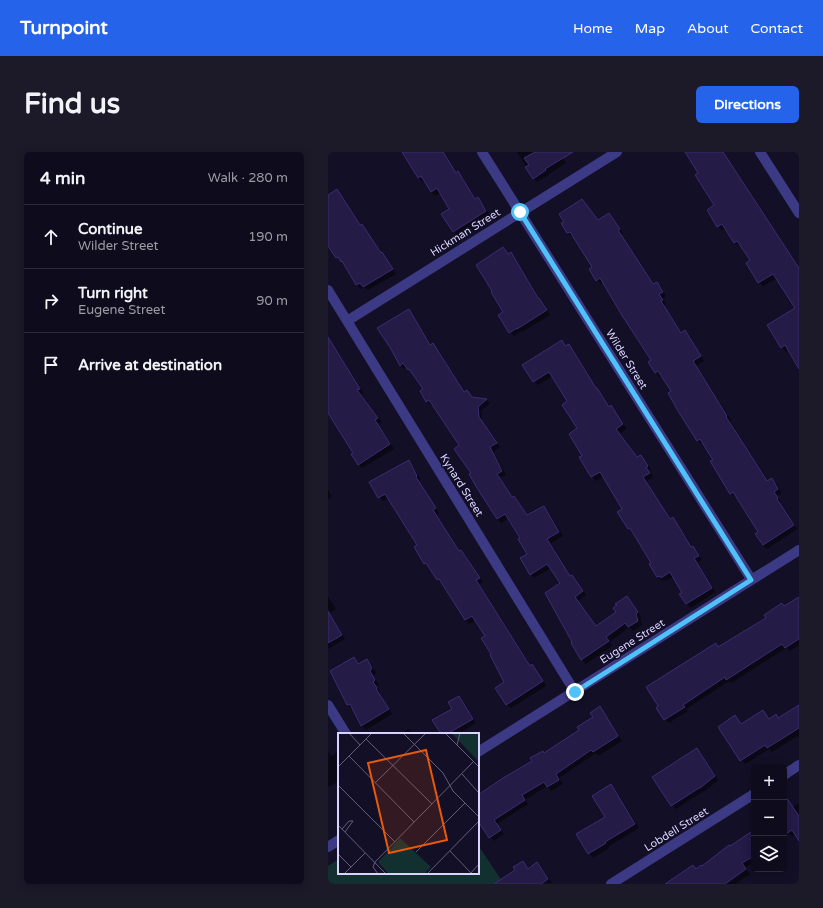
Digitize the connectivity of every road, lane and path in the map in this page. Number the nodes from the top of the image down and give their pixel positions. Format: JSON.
{"nodes":[{"id":1,"x":482,"y":152,"type":"edge"},
{"id":2,"x":617,"y":152,"type":"edge"},
{"id":3,"x":760,"y":152,"type":"edge"},
{"id":4,"x":520,"y":212,"type":"junction"},
{"id":5,"x":799,"y":213,"type":"edge"},
{"id":6,"x":328,"y":290,"type":"edge"},
{"id":7,"x":347,"y":321,"type":"junction"},
{"id":8,"x":799,"y":550,"type":"edge"},
{"id":9,"x":751,"y":580,"type":"junction"},
{"id":10,"x":575,"y":692,"type":"junction"},
{"id":11,"x":328,"y":705,"type":"edge"},
{"id":12,"x":345,"y":733,"type":"edge"},
{"id":13,"x":479,"y":751,"type":"edge"},
{"id":14,"x":799,"y":765,"type":"edge"},
{"id":15,"x":787,"y":773,"type":"edge"},
{"id":16,"x":751,"y":796,"type":"edge"},
{"id":17,"x":338,"y":841,"type":"edge"},
{"id":18,"x":328,"y":847,"type":"edge"},
{"id":19,"x":610,"y":884,"type":"edge"}],
"edges":[{"from":1,"to":4,"type":"street","name":"Wilder Street"},
{"from":2,"to":4,"type":"street","name":"Hickman Street"},
{"from":3,"to":5,"type":"street"},
{"from":4,"to":7,"type":"street","name":"Hickman Street"},
{"from":4,"to":9,"type":"street","name":"Wilder Street"},
{"from":6,"to":7,"type":"street","name":"Kynard Street"},
{"from":7,"to":10,"type":"street","name":"Kynard Street"},
{"from":8,"to":9,"type":"street","name":"Eugene Street"},
{"from":9,"to":10,"type":"street","name":"Eugene Street"},
{"from":10,"to":13,"type":"street","name":"Eugene Street"},
{"from":11,"to":12,"type":"street"},
{"from":14,"to":15,"type":"street"},
{"from":16,"to":19,"type":"street","name":"Lobdell Street"},
{"from":17,"to":18,"type":"street"}]}
